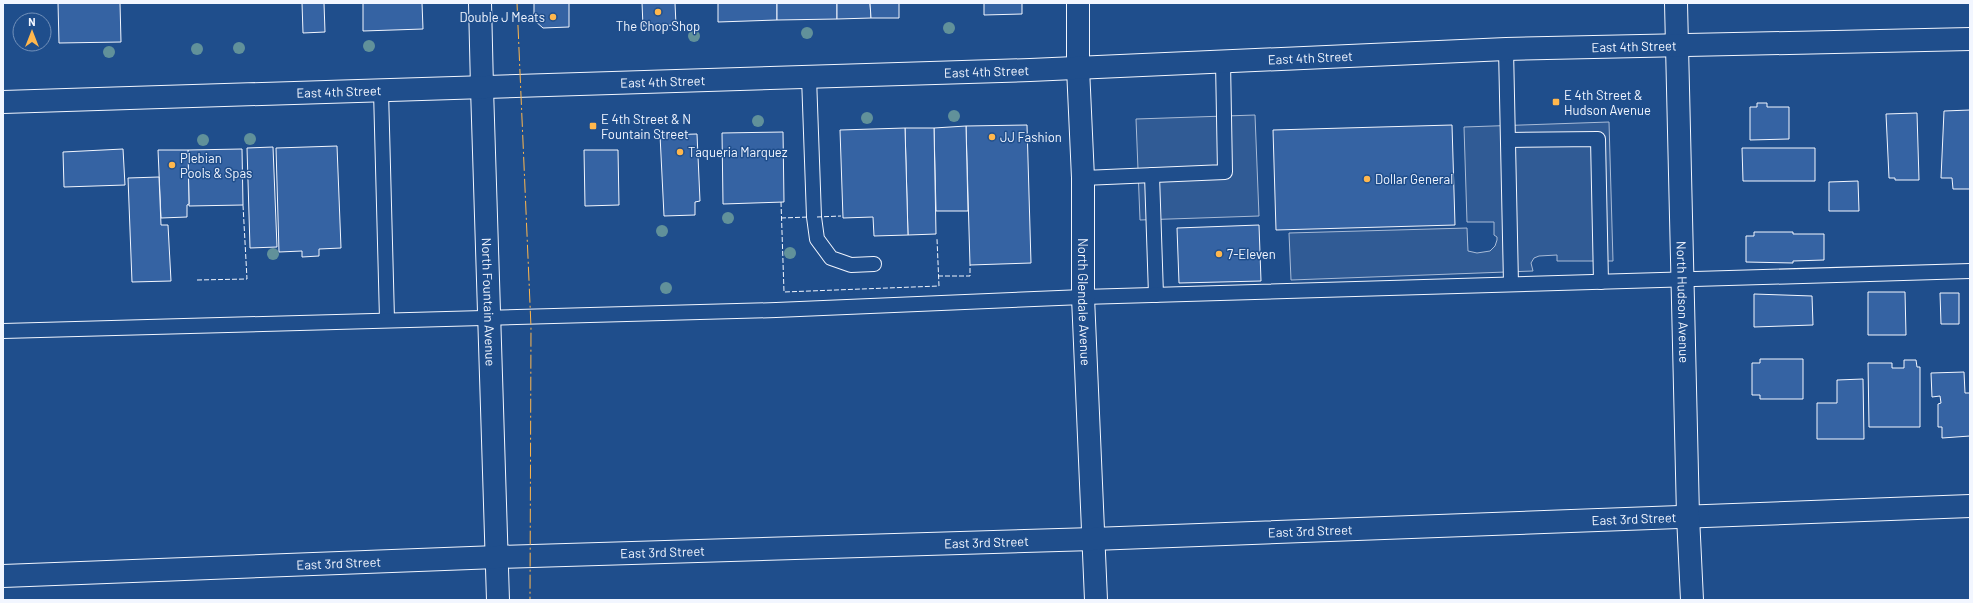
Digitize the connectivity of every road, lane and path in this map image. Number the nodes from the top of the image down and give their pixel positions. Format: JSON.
{"nodes":[{"id":1,"x":480,"y":3,"type":"edge"},
{"id":2,"x":1078,"y":3,"type":"edge"},
{"id":3,"x":1676,"y":3,"type":"edge"},
{"id":4,"x":1677,"y":38,"type":"junction"},
{"id":5,"x":1970,"y":39,"type":"edge"},
{"id":6,"x":1506,"y":49,"type":"junction"},
{"id":7,"x":1222,"y":62,"type":"junction"},
{"id":8,"x":1078,"y":68,"type":"junction"},
{"id":9,"x":809,"y":78,"type":"junction"},
{"id":10,"x":482,"y":88,"type":"junction"},
{"id":11,"x":381,"y":90,"type":"junction"},
{"id":12,"x":3,"y":102,"type":"edge"},
{"id":13,"x":1508,"y":140,"type":"junction"},
{"id":14,"x":1152,"y":174,"type":"junction"},
{"id":15,"x":1083,"y":178,"type":"junction"},
{"id":16,"x":874,"y":264,"type":"dead end"},
{"id":17,"x":1970,"y":271,"type":"edge"},
{"id":18,"x":1683,"y":280,"type":"junction"},
{"id":19,"x":1601,"y":282,"type":"junction"},
{"id":20,"x":1511,"y":284,"type":"junction"},
{"id":21,"x":1156,"y":295,"type":"junction"},
{"id":22,"x":1083,"y":297,"type":"junction"},
{"id":23,"x":489,"y":316,"type":"junction"},
{"id":24,"x":387,"y":319,"type":"junction"},
{"id":25,"x":3,"y":331,"type":"edge"},
{"id":26,"x":1970,"y":506,"type":"edge"},
{"id":27,"x":1688,"y":516,"type":"junction"},
{"id":28,"x":1093,"y":539,"type":"junction"},
{"id":29,"x":497,"y":557,"type":"junction"},
{"id":30,"x":3,"y":576,"type":"edge"},
{"id":31,"x":498,"y":600,"type":"edge"},
{"id":32,"x":1096,"y":600,"type":"edge"},
{"id":33,"x":1692,"y":600,"type":"edge"}],
"edges":[{"from":1,"to":10,"type":"street","name":"North Fountain Avenue"},
{"from":2,"to":8,"type":"street","name":"North Glendale Avenue"},
{"from":3,"to":4,"type":"street","name":"North Hudson Avenue"},
{"from":4,"to":5,"type":"street","name":"East 4th Street"},
{"from":4,"to":6,"type":"street","name":"East 4th Street"},
{"from":4,"to":18,"type":"street","name":"North Hudson Avenue"},
{"from":6,"to":7,"type":"street","name":"East 4th Street"},
{"from":6,"to":13,"type":"lane"},
{"from":7,"to":8,"type":"street","name":"East 4th Street"},
{"from":7,"to":14,"type":"lane"},
{"from":8,"to":9,"type":"street","name":"East 4th Street"},
{"from":8,"to":15,"type":"street","name":"North Glendale Avenue"},
{"from":9,"to":10,"type":"street","name":"East 4th Street"},
{"from":9,"to":16,"type":"lane"},
{"from":10,"to":11,"type":"street","name":"East 4th Street"},
{"from":10,"to":23,"type":"street","name":"North Fountain Avenue"},
{"from":11,"to":12,"type":"street","name":"East 4th Street"},
{"from":11,"to":24,"type":"lane"},
{"from":13,"to":19,"type":"lane"},
{"from":13,"to":20,"type":"lane"},
{"from":14,"to":15,"type":"lane"},
{"from":14,"to":21,"type":"lane"},
{"from":15,"to":22,"type":"street","name":"North Glendale Avenue"},
{"from":17,"to":18,"type":"lane"},
{"from":18,"to":19,"type":"lane"},
{"from":18,"to":27,"type":"street","name":"North Hudson Avenue"},
{"from":19,"to":20,"type":"lane"},
{"from":20,"to":21,"type":"lane"},
{"from":21,"to":22,"type":"lane"},
{"from":22,"to":23,"type":"lane"},
{"from":22,"to":28,"type":"street","name":"North Glendale Avenue"},
{"from":23,"to":24,"type":"lane"},
{"from":23,"to":29,"type":"street","name":"North Fountain Avenue"},
{"from":24,"to":25,"type":"lane"},
{"from":26,"to":27,"type":"street","name":"East 3rd Street"},
{"from":27,"to":28,"type":"street","name":"East 3rd Street"},
{"from":27,"to":33,"type":"street","name":"North Hudson Avenue"},
{"from":28,"to":29,"type":"street","name":"East 3rd Street"},
{"from":28,"to":32,"type":"street","name":"North Glendale Avenue"},
{"from":29,"to":30,"type":"street","name":"East 3rd Street"},
{"from":29,"to":31,"type":"street","name":"North Fountain Avenue"}]}
